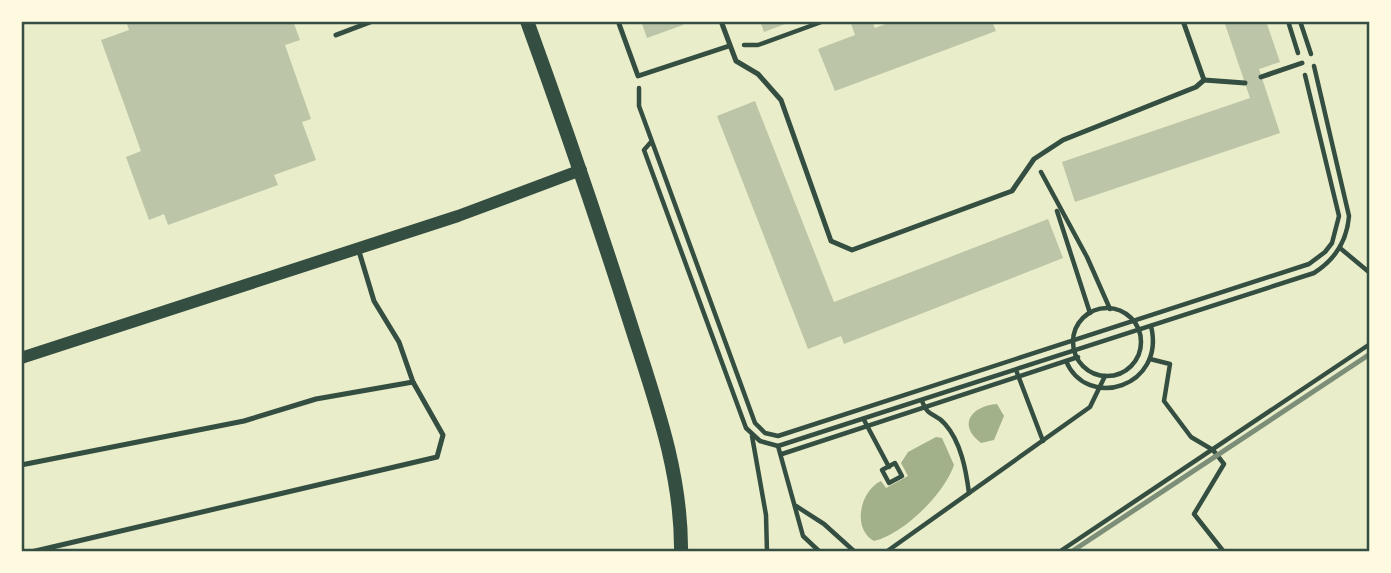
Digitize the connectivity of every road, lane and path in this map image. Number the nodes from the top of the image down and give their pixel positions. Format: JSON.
{"nodes":[{"id":1,"x":373,"y":21,"type":"edge"},
{"id":2,"x":527,"y":21,"type":"edge"},
{"id":3,"x":618,"y":21,"type":"edge"},
{"id":4,"x":721,"y":21,"type":"edge"},
{"id":5,"x":824,"y":21,"type":"edge"},
{"id":6,"x":1183,"y":21,"type":"edge"},
{"id":7,"x":1288,"y":21,"type":"edge"},
{"id":8,"x":1300,"y":21,"type":"edge"},
{"id":9,"x":336,"y":35,"type":"dead end"},
{"id":10,"x":729,"y":46,"type":"junction"},
{"id":11,"x":1302,"y":63,"type":"junction"},
{"id":12,"x":1261,"y":77,"type":"dead end"},
{"id":13,"x":1204,"y":80,"type":"junction"},
{"id":14,"x":1245,"y":83,"type":"dead end"},
{"id":15,"x":639,"y":106,"type":"dead end"},
{"id":16,"x":652,"y":141,"type":"junction"},
{"id":17,"x":1034,"y":159,"type":"junction"},
{"id":18,"x":581,"y":170,"type":"junction"},
{"id":19,"x":1054,"y":200,"type":"junction"},
{"id":20,"x":358,"y":248,"type":"junction"},
{"id":21,"x":1340,"y":248,"type":"junction"},
{"id":22,"x":1370,"y":273,"type":"edge"},
{"id":23,"x":1110,"y":309,"type":"junction"},
{"id":24,"x":1090,"y":313,"type":"junction"},
{"id":25,"x":1133,"y":321,"type":"junction"},
{"id":26,"x":1151,"y":326,"type":"junction"},
{"id":27,"x":1139,"y":330,"type":"junction"},
{"id":28,"x":1074,"y":341,"type":"junction"},
{"id":29,"x":1370,"y":344,"type":"edge"},
{"id":30,"x":1075,"y":351,"type":"junction"},
{"id":31,"x":1078,"y":357,"type":"junction"},
{"id":32,"x":21,"y":358,"type":"edge"},
{"id":33,"x":1150,"y":359,"type":"junction"},
{"id":34,"x":1066,"y":361,"type":"junction"},
{"id":35,"x":1016,"y":370,"type":"junction"},
{"id":36,"x":1105,"y":376,"type":"junction"},
{"id":37,"x":413,"y":382,"type":"junction"},
{"id":38,"x":1100,"y":387,"type":"junction"},
{"id":39,"x":922,"y":401,"type":"junction"},
{"id":40,"x":924,"y":407,"type":"junction"},
{"id":41,"x":864,"y":419,"type":"junction"},
{"id":42,"x":867,"y":426,"type":"junction"},
{"id":43,"x":752,"y":436,"type":"junction"},
{"id":44,"x":1043,"y":440,"type":"junction"},
{"id":45,"x":778,"y":446,"type":"junction"},
{"id":46,"x":1213,"y":450,"type":"junction"},
{"id":47,"x":782,"y":454,"type":"junction"},
{"id":48,"x":21,"y":465,"type":"edge"},
{"id":49,"x":889,"y":467,"type":"junction"},
{"id":50,"x":969,"y":493,"type":"junction"},
{"id":51,"x":795,"y":506,"type":"junction"},
{"id":52,"x":31,"y":552,"type":"edge"},
{"id":53,"x":681,"y":552,"type":"edge"},
{"id":54,"x":767,"y":552,"type":"edge"},
{"id":55,"x":820,"y":552,"type":"edge"},
{"id":56,"x":855,"y":552,"type":"edge"},
{"id":57,"x":886,"y":552,"type":"edge"},
{"id":58,"x":1059,"y":552,"type":"edge"},
{"id":59,"x":1224,"y":552,"type":"edge"}],
"edges":[{"from":1,"to":9,"type":"lane"},
{"from":2,"to":18,"type":"main road"},
{"from":3,"to":10,"type":"lane"},
{"from":4,"to":10,"type":"lane"},
{"from":5,"to":10,"type":"path"},
{"from":6,"to":13,"type":"lane"},
{"from":7,"to":11,"type":"path"},
{"from":8,"to":21,"type":"path"},
{"from":10,"to":17,"type":"lane"},
{"from":11,"to":12,"type":"lane"},
{"from":11,"to":25,"type":"path"},
{"from":13,"to":14,"type":"lane"},
{"from":13,"to":17,"type":"lane"},
{"from":15,"to":16,"type":"path"},
{"from":16,"to":28,"type":"path"},
{"from":16,"to":43,"type":"path"},
{"from":17,"to":19,"type":"path"},
{"from":18,"to":20,"type":"street"},
{"from":18,"to":53,"type":"main road"},
{"from":19,"to":23,"type":"path"},
{"from":19,"to":24,"type":"path"},
{"from":20,"to":32,"type":"street"},
{"from":20,"to":37,"type":"lane"},
{"from":21,"to":22,"type":"path"},
{"from":21,"to":26,"type":"path"},
{"from":23,"to":24,"type":"path"},
{"from":23,"to":25,"type":"path"},
{"from":24,"to":28,"type":"path"},
{"from":25,"to":27,"type":"path"},
{"from":25,"to":28,"type":"path"},
{"from":26,"to":27,"type":"path"},
{"from":26,"to":33,"type":"path"},
{"from":27,"to":30,"type":"path"},
{"from":27,"to":36,"type":"path"},
{"from":28,"to":30,"type":"path"},
{"from":29,"to":46,"type":"path"},
{"from":30,"to":31,"type":"path"},
{"from":30,"to":35,"type":"path"},
{"from":31,"to":34,"type":"path"},
{"from":31,"to":36,"type":"path"},
{"from":33,"to":38,"type":"path"},
{"from":33,"to":46,"type":"path"},
{"from":34,"to":38,"type":"path"},
{"from":34,"to":40,"type":"path"},
{"from":35,"to":39,"type":"path"},
{"from":35,"to":44,"type":"path"},
{"from":36,"to":38,"type":"path"},
{"from":37,"to":48,"type":"lane"},
{"from":37,"to":52,"type":"lane"},
{"from":38,"to":44,"type":"path"},
{"from":39,"to":40,"type":"path"},
{"from":39,"to":41,"type":"path"},
{"from":40,"to":42,"type":"path"},
{"from":40,"to":50,"type":"path"},
{"from":41,"to":42,"type":"path"},
{"from":41,"to":45,"type":"path"},
{"from":42,"to":47,"type":"path"},
{"from":42,"to":49,"type":"path"},
{"from":43,"to":45,"type":"path"},
{"from":43,"to":54,"type":"path"},
{"from":44,"to":50,"type":"path"},
{"from":45,"to":47,"type":"path"},
{"from":46,"to":58,"type":"path"},
{"from":46,"to":59,"type":"path"},
{"from":47,"to":51,"type":"path"},
{"from":49,"to":49,"type":"path"},
{"from":50,"to":57,"type":"path"},
{"from":51,"to":55,"type":"path"},
{"from":51,"to":56,"type":"path"}]}
